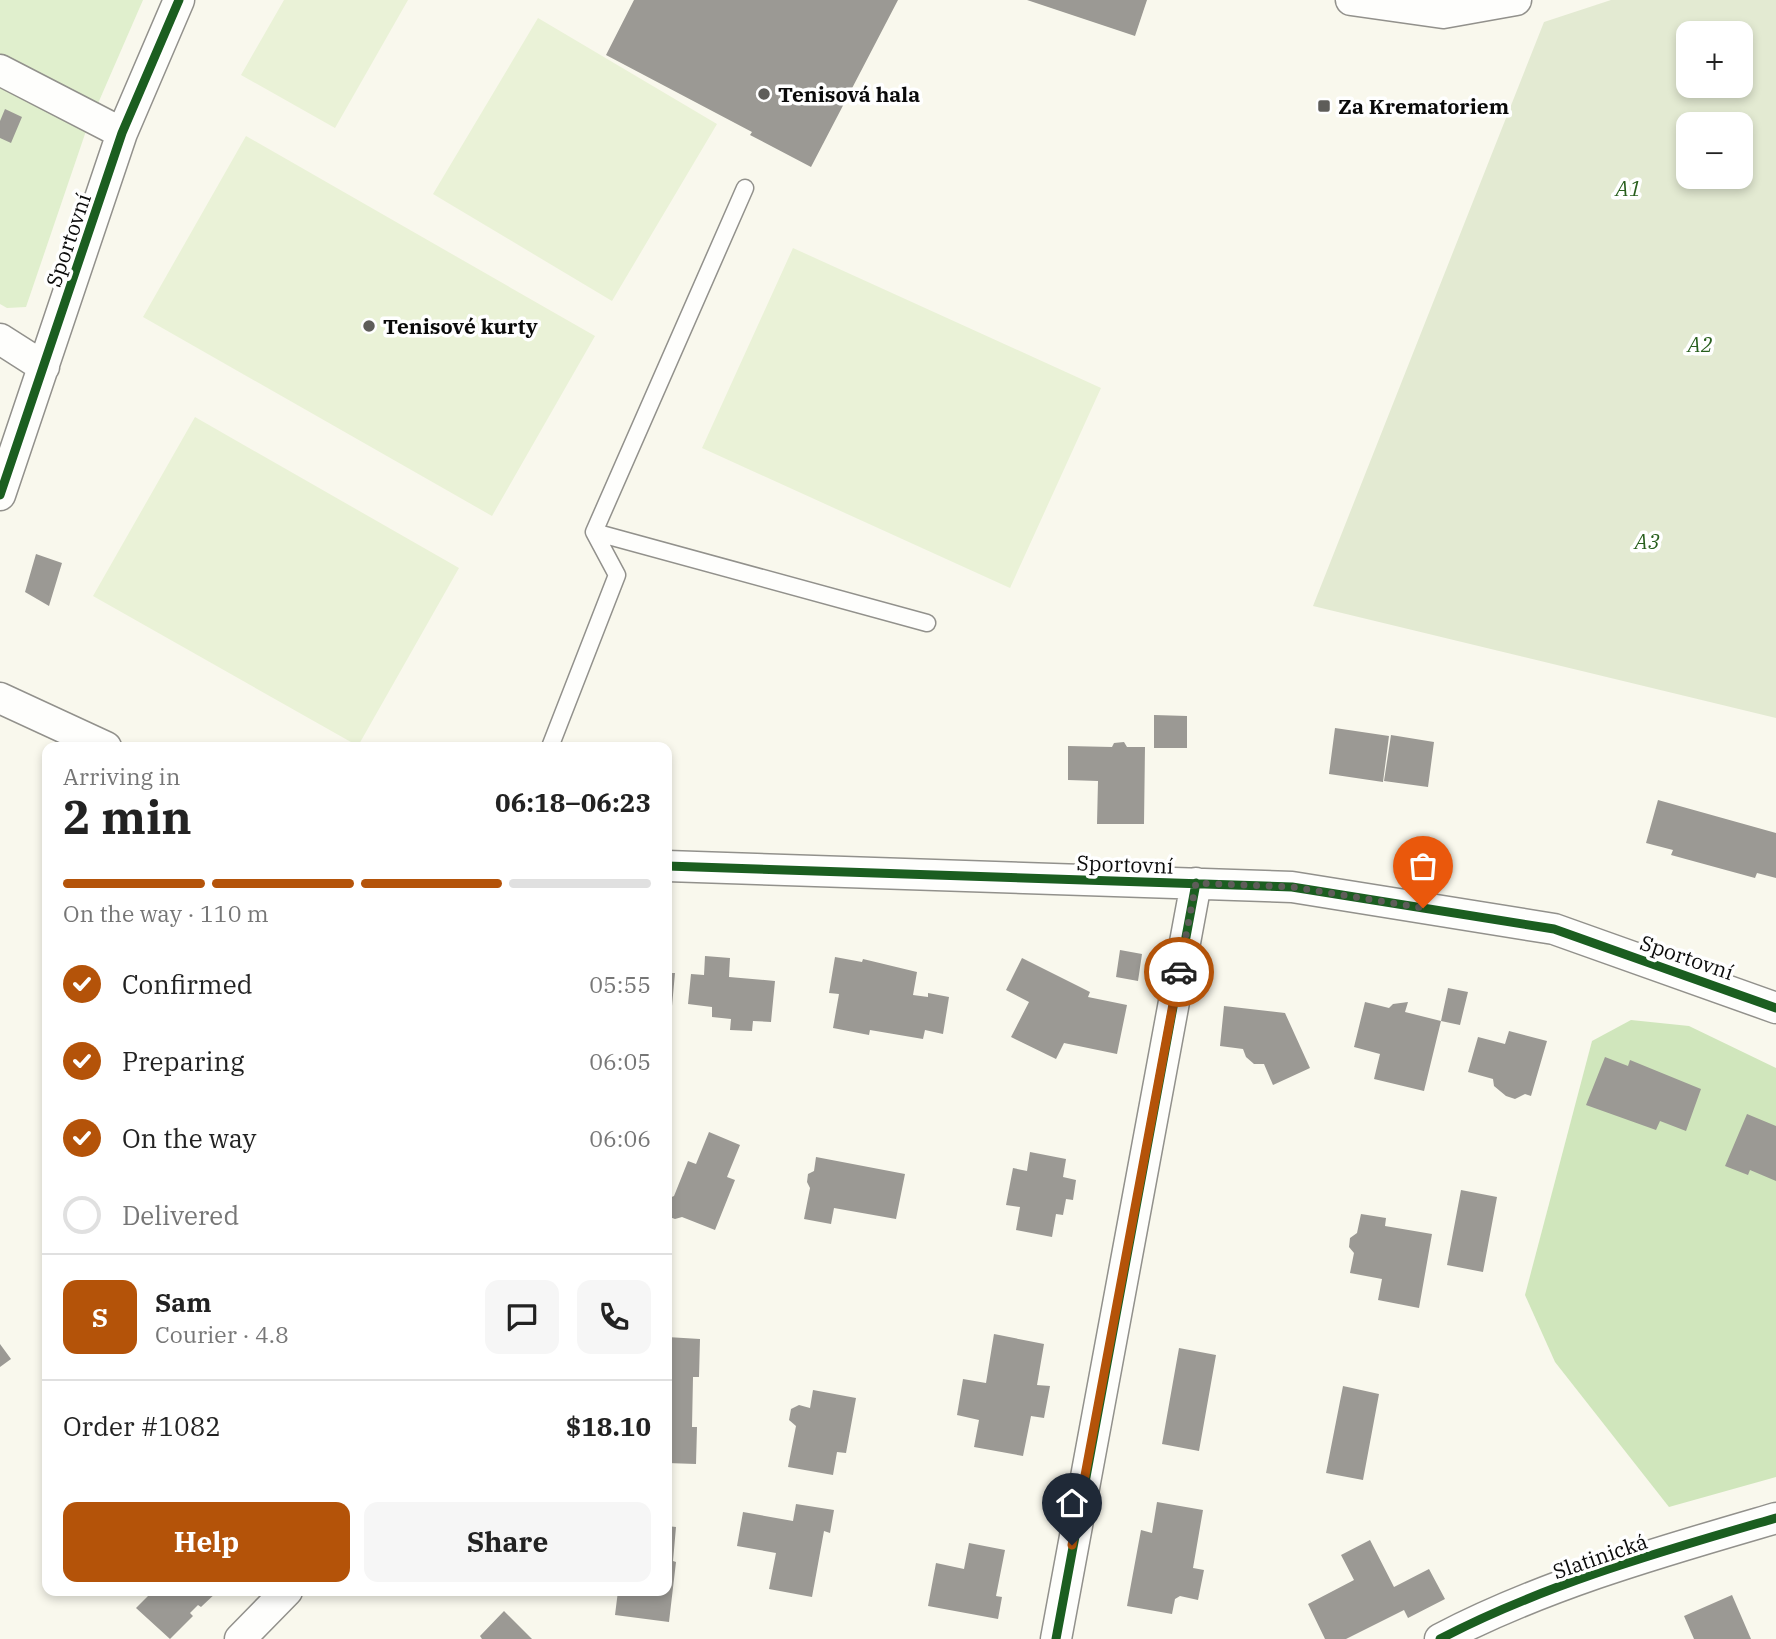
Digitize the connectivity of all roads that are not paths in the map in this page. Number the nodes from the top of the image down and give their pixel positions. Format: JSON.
{"nodes":[{"id":1,"x":179,"y":0,"type":"edge"},
{"id":2,"x":1351,"y":0,"type":"edge"},
{"id":3,"x":1516,"y":0,"type":"edge"},
{"id":4,"x":0,"y":70,"type":"edge"},
{"id":5,"x":122,"y":133,"type":"junction"},
{"id":6,"x":745,"y":188,"type":"dead end"},
{"id":7,"x":0,"y":339,"type":"edge"},
{"id":8,"x":44,"y":367,"type":"junction"},
{"id":9,"x":0,"y":495,"type":"edge"},
{"id":10,"x":594,"y":532,"type":"junction"},
{"id":11,"x":927,"y":623,"type":"dead end"},
{"id":12,"x":0,"y":698,"type":"edge"},
{"id":13,"x":95,"y":742,"type":"edge"},
{"id":14,"x":552,"y":742,"type":"edge"},
{"id":15,"x":672,"y":866,"type":"edge"},
{"id":16,"x":1196,"y":883,"type":"junction"},
{"id":17,"x":1776,"y":1008,"type":"edge"},
{"id":18,"x":1776,"y":1518,"type":"edge"},
{"id":19,"x":282,"y":1596,"type":"edge"},
{"id":20,"x":240,"y":1639,"type":"edge"},
{"id":21,"x":1056,"y":1639,"type":"edge"},
{"id":22,"x":1440,"y":1639,"type":"edge"}],
"edges":[{"from":1,"to":5,"type":"street","name":"Sportovní"},
{"from":2,"to":3,"type":"street"},
{"from":4,"to":5,"type":"street"},
{"from":5,"to":8,"type":"street","name":"Sportovní"},
{"from":6,"to":10,"type":"lane"},
{"from":7,"to":8,"type":"street"},
{"from":8,"to":9,"type":"street","name":"Sportovní"},
{"from":10,"to":11,"type":"lane"},
{"from":10,"to":14,"type":"lane"},
{"from":12,"to":13,"type":"street"},
{"from":15,"to":16,"type":"street","name":"Sportovní"},
{"from":16,"to":17,"type":"street","name":"Sportovní"},
{"from":16,"to":21,"type":"street"},
{"from":18,"to":22,"type":"street","name":"Slatinická"},
{"from":19,"to":20,"type":"street"}]}
